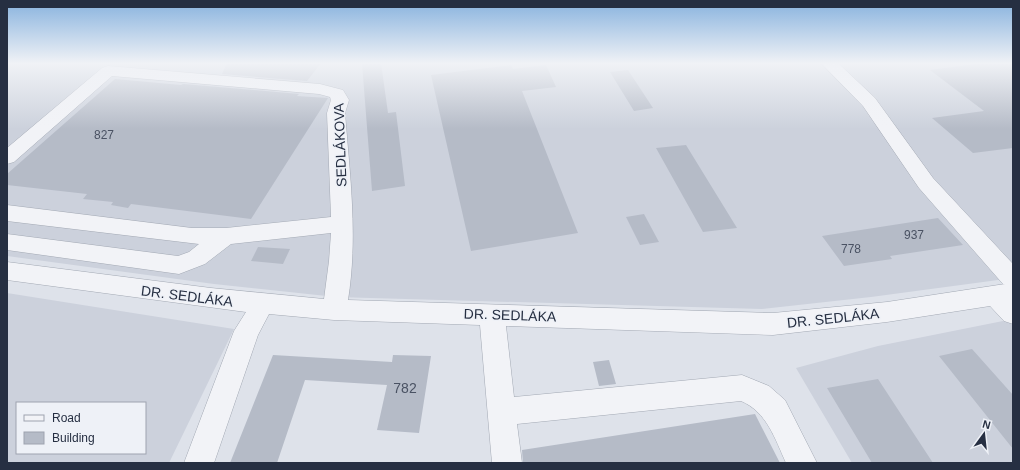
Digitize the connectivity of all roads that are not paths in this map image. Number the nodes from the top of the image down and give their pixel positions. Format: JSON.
{"nodes":[{"id":1,"x":92,"y":85,"type":"edge"},
{"id":2,"x":262,"y":85,"type":"edge"},
{"id":3,"x":851,"y":85,"type":"edge"},
{"id":4,"x":7,"y":158,"type":"edge"},
{"id":5,"x":7,"y":213,"type":"edge"},
{"id":6,"x":343,"y":224,"type":"junction"},
{"id":7,"x":226,"y":236,"type":"junction"},
{"id":8,"x":7,"y":242,"type":"edge"},
{"id":9,"x":7,"y":271,"type":"edge"},
{"id":10,"x":1007,"y":289,"type":"edge"},
{"id":11,"x":261,"y":305,"type":"junction"},
{"id":12,"x":334,"y":310,"type":"junction"},
{"id":13,"x":1013,"y":314,"type":"edge"},
{"id":14,"x":492,"y":315,"type":"junction"},
{"id":15,"x":502,"y":412,"type":"junction"},
{"id":16,"x":199,"y":463,"type":"edge"},
{"id":17,"x":507,"y":463,"type":"edge"},
{"id":18,"x":802,"y":463,"type":"edge"}],
"edges":[{"from":1,"to":4,"type":"street","name":"SEDLÁKOVA"},
{"from":2,"to":6,"type":"street","name":"SEDLÁKOVA"},
{"from":3,"to":10,"type":"street"},
{"from":5,"to":7,"type":"street"},
{"from":6,"to":7,"type":"street"},
{"from":6,"to":12,"type":"street","name":"SEDLÁKOVA"},
{"from":7,"to":8,"type":"street"},
{"from":9,"to":11,"type":"street","name":"DR. SEDLÁKA"},
{"from":10,"to":13,"type":"street"},
{"from":10,"to":14,"type":"street","name":"DR. SEDLÁKA"},
{"from":11,"to":12,"type":"street","name":"DR. SEDLÁKA"},
{"from":11,"to":16,"type":"street"},
{"from":12,"to":14,"type":"street","name":"DR. SEDLÁKA"},
{"from":14,"to":15,"type":"street"},
{"from":15,"to":17,"type":"street"},
{"from":15,"to":18,"type":"street"}]}
